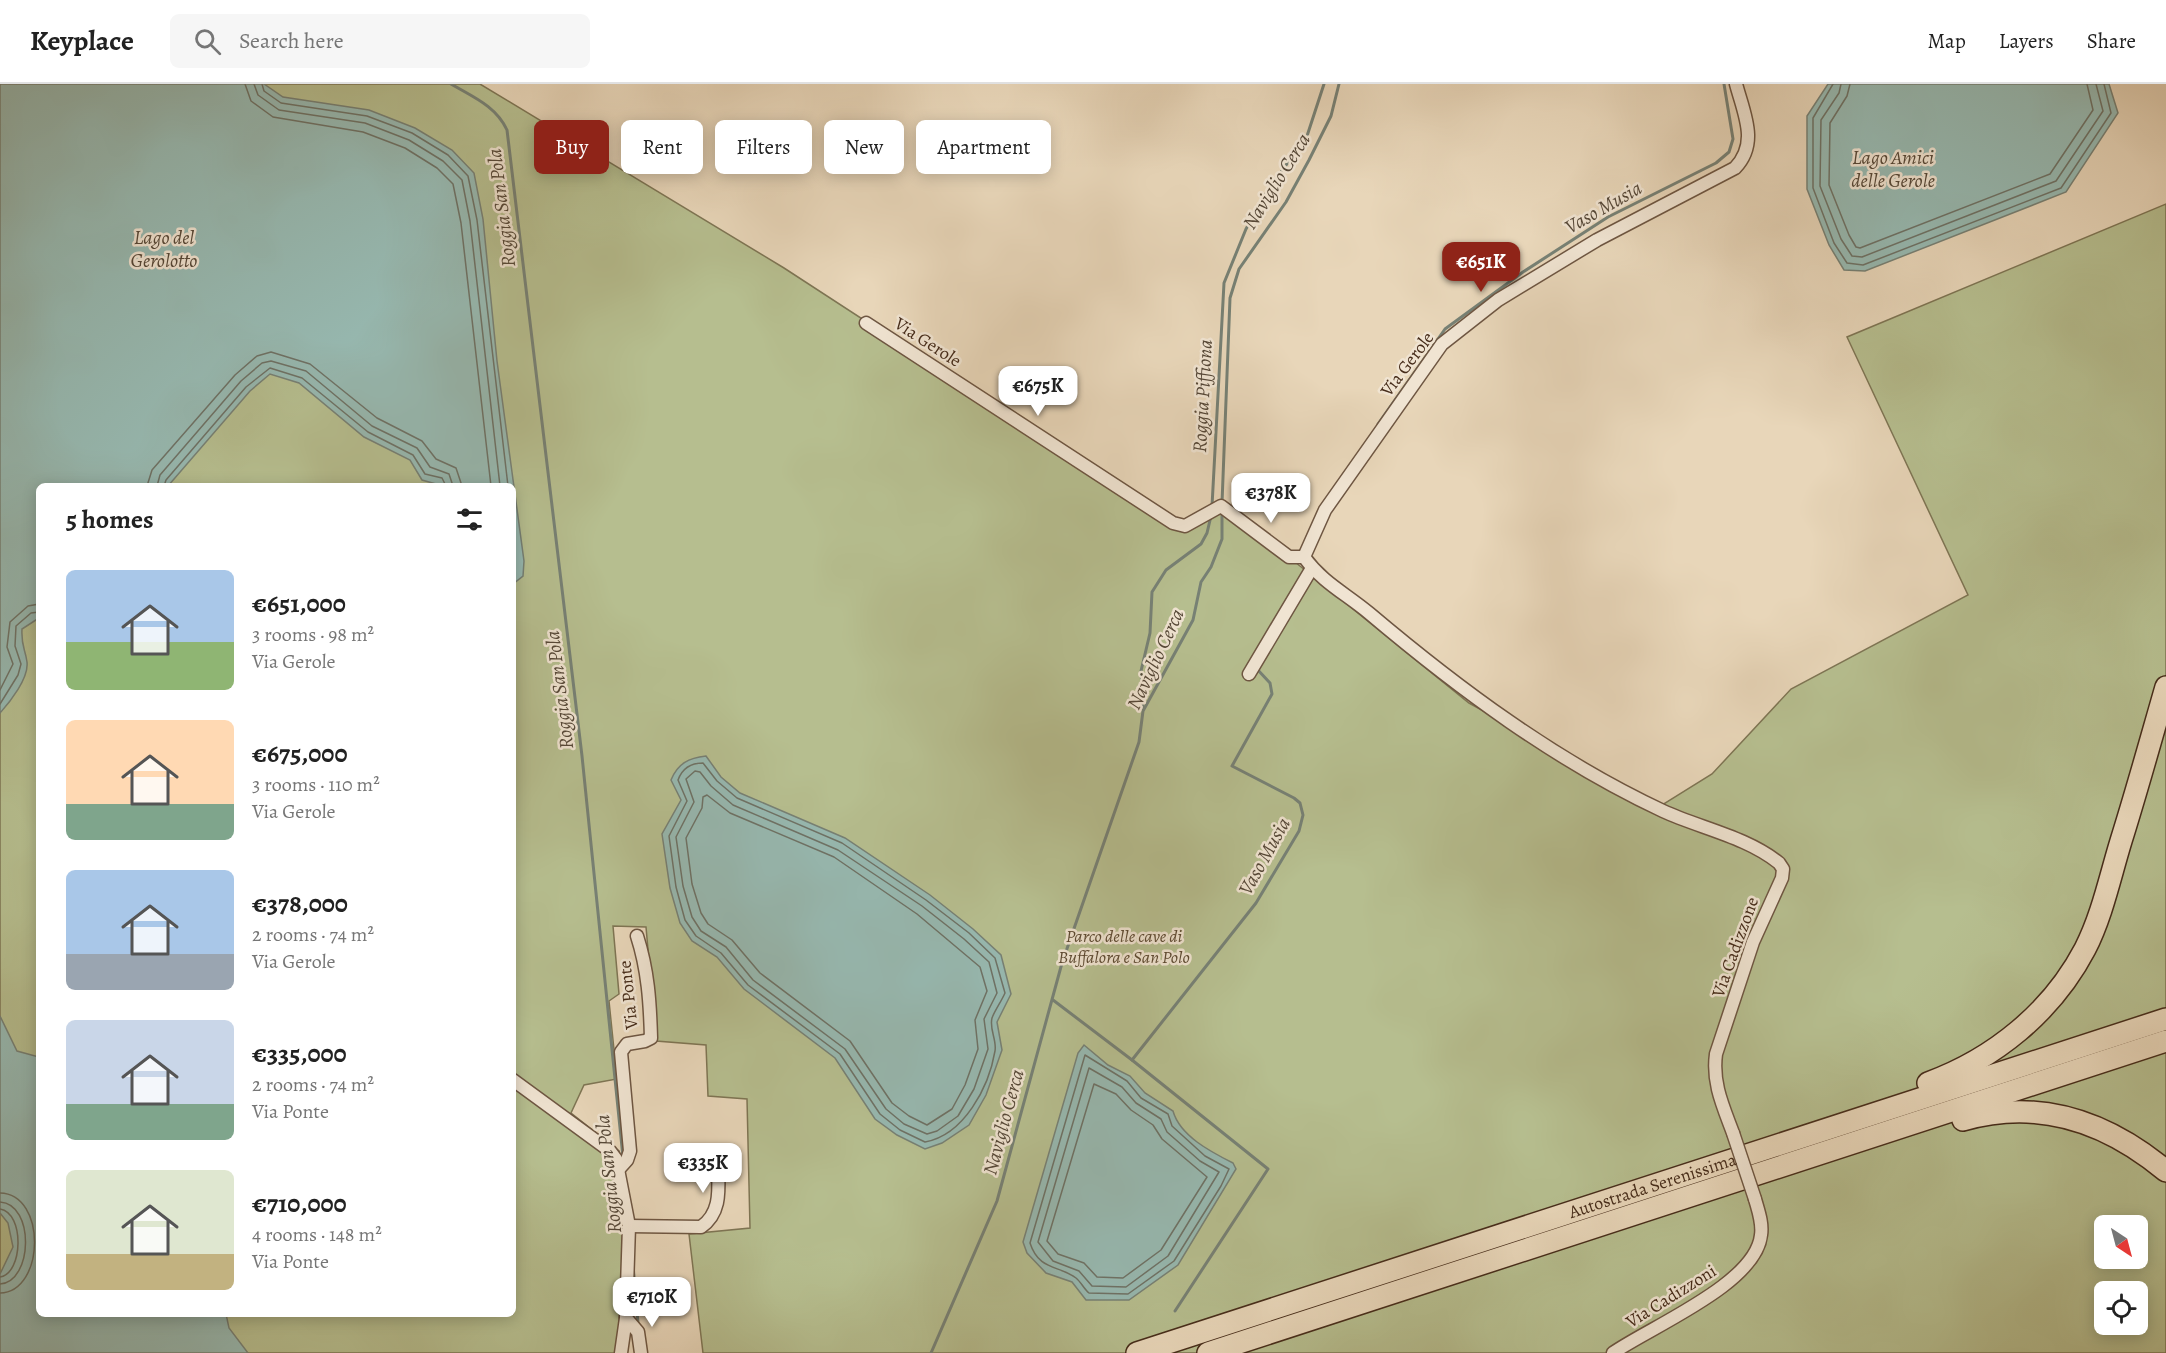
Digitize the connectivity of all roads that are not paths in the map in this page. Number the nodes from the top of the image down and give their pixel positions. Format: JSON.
{"nodes":[{"id":1,"x":1736,"y":84,"type":"edge"},
{"id":2,"x":866,"y":323,"type":"dead end"},
{"id":3,"x":1305,"y":557,"type":"junction"},
{"id":4,"x":1312,"y":568,"type":"junction"},
{"id":5,"x":1249,"y":674,"type":"dead end"},
{"id":6,"x":2166,"y":687,"type":"edge"},
{"id":7,"x":637,"y":936,"type":"dead end"},
{"id":8,"x":2166,"y":1019,"type":"edge"},
{"id":9,"x":2166,"y":1041,"type":"edge"},
{"id":10,"x":516,"y":1082,"type":"edge"},
{"id":11,"x":1733,"y":1133,"type":"joint"},
{"id":12,"x":1790,"y":1153,"type":"junction"},
{"id":13,"x":718,"y":1162,"type":"dead end"},
{"id":14,"x":618,"y":1170,"type":"junction"},
{"id":15,"x":2166,"y":1171,"type":"edge"},
{"id":16,"x":629,"y":1226,"type":"junction"},
{"id":17,"x":626,"y":1318,"type":"junction"},
{"id":18,"x":621,"y":1353,"type":"edge"},
{"id":19,"x":641,"y":1353,"type":"edge"},
{"id":20,"x":1137,"y":1353,"type":"edge"},
{"id":21,"x":1208,"y":1353,"type":"edge"},
{"id":22,"x":1613,"y":1353,"type":"edge"}],
"edges":[{"from":1,"to":3,"type":"street","name":"Via Gerole"},
{"from":2,"to":3,"type":"street","name":"Via Gerole"},
{"from":3,"to":4,"type":"street"},
{"from":4,"to":5,"type":"street"},
{"from":4,"to":11,"type":"street","name":"Via Cadizzone"},
{"from":6,"to":12,"type":"highway"},
{"from":7,"to":14,"type":"street","name":"Via Ponte"},
{"from":8,"to":12,"type":"highway","name":"Autostrada Serenissima"},
{"from":9,"to":12,"type":"highway","name":"Autostrada Serenissima"},
{"from":10,"to":14,"type":"street"},
{"from":11,"to":22,"type":"street","name":"Via Cadizzoni","bridge":true},
{"from":12,"to":15,"type":"highway"},
{"from":12,"to":20,"type":"highway","name":"Autostrada Serenissima"},
{"from":12,"to":21,"type":"highway","name":"Autostrada Serenissima"},
{"from":13,"to":16,"type":"street"},
{"from":14,"to":16,"type":"street"},
{"from":16,"to":17,"type":"street"},
{"from":17,"to":18,"type":"street"},
{"from":17,"to":19,"type":"street"}]}
